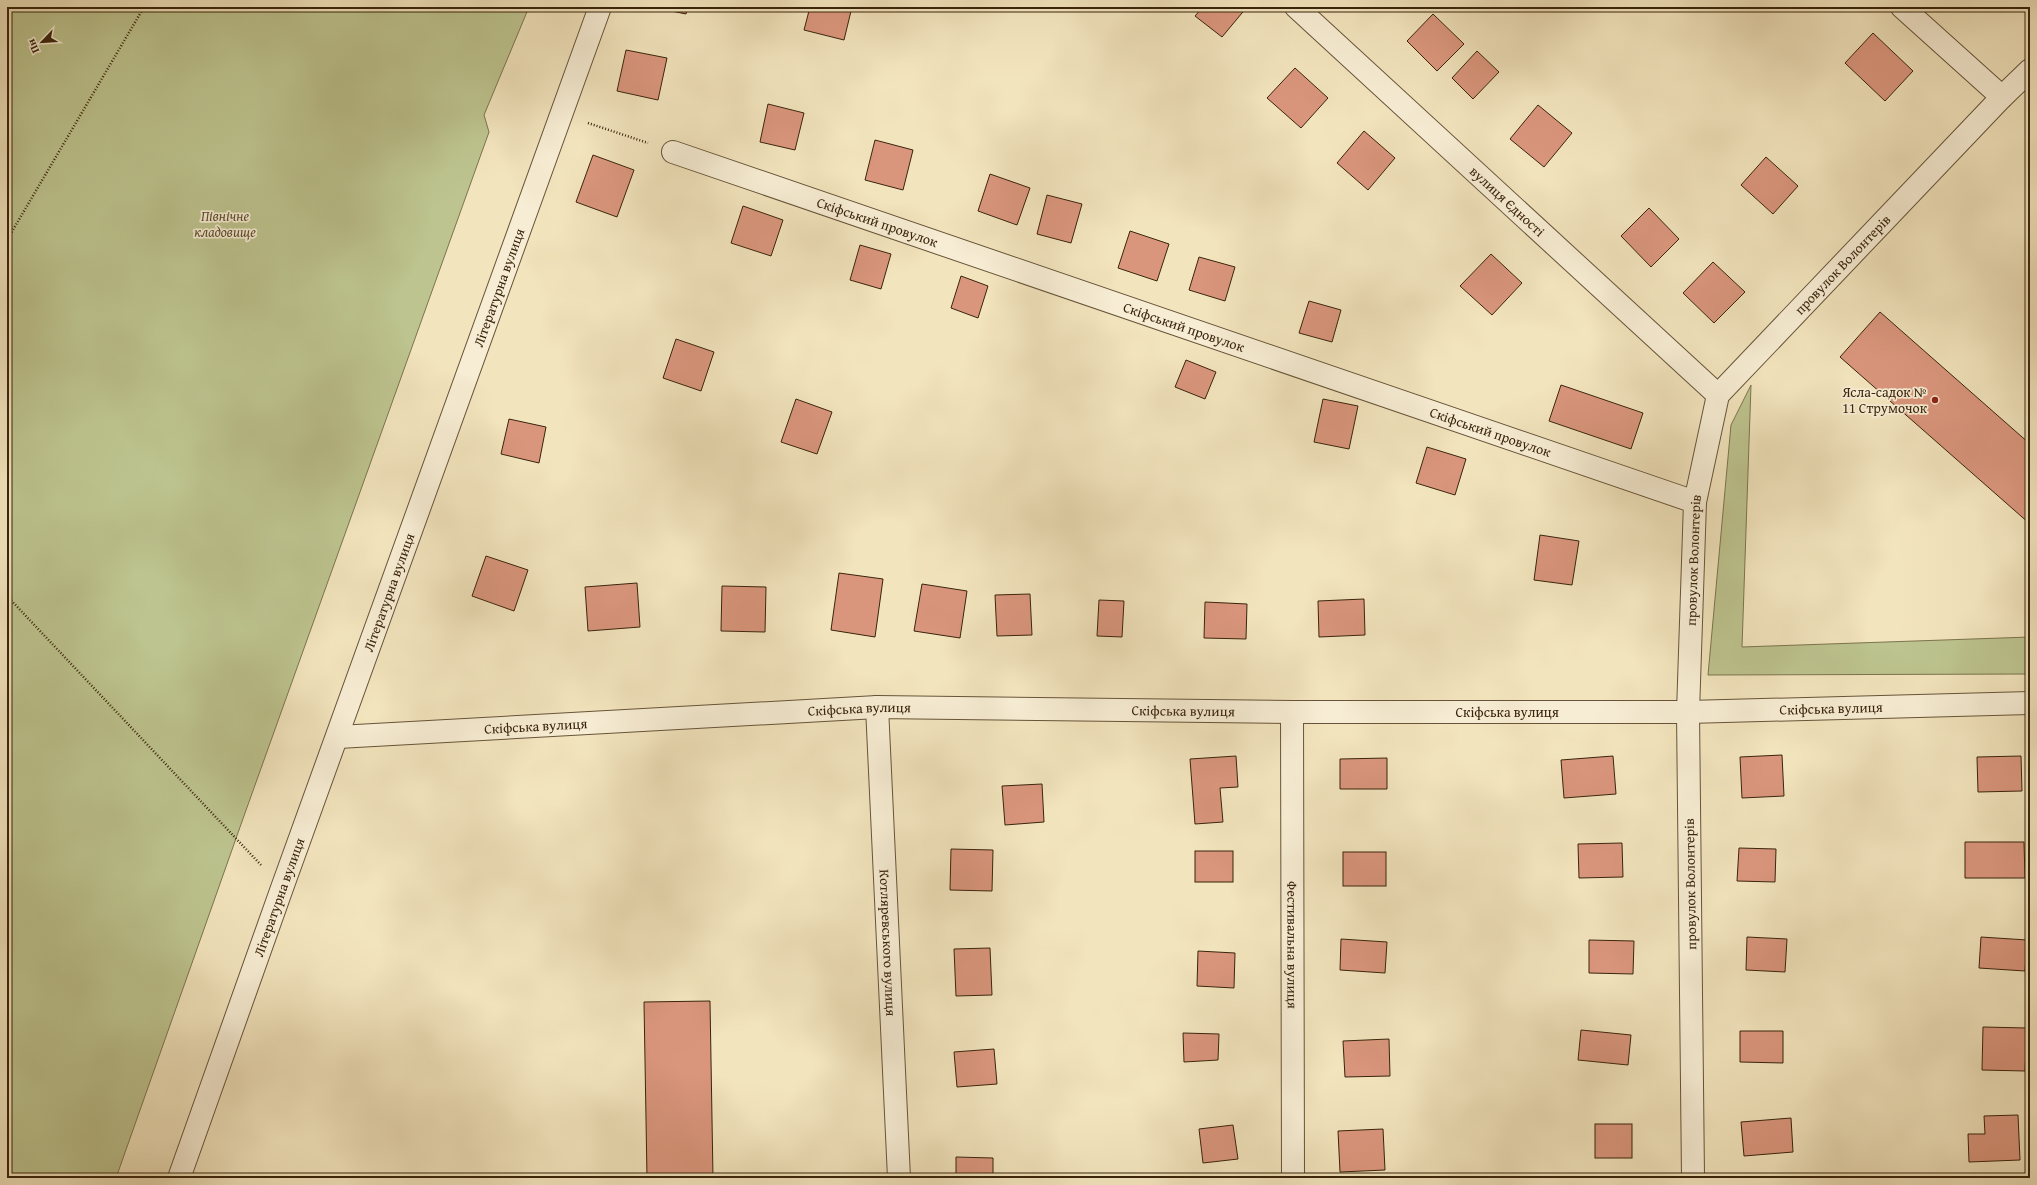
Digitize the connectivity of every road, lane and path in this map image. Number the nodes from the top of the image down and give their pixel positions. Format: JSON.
{"nodes":[{"id":1,"x":144,"y":7,"type":"edge"},
{"id":2,"x":600,"y":7,"type":"edge"},
{"id":3,"x":1296,"y":7,"type":"edge"},
{"id":4,"x":1902,"y":7,"type":"edge"},
{"id":5,"x":2030,"y":70,"type":"edge"},
{"id":6,"x":2002,"y":97,"type":"junction"},
{"id":7,"x":562,"y":114,"type":"junction"},
{"id":8,"x":673,"y":152,"type":"joint"},
{"id":9,"x":7,"y":240,"type":"edge"},
{"id":10,"x":1718,"y":395,"type":"junction"},
{"id":11,"x":1695,"y":502,"type":"junction"},
{"id":12,"x":7,"y":596,"type":"edge"},
{"id":13,"x":2030,"y":703,"type":"edge"},
{"id":14,"x":877,"y":707,"type":"junction"},
{"id":15,"x":1292,"y":712,"type":"junction"},
{"id":16,"x":1688,"y":712,"type":"junction"},
{"id":17,"x":338,"y":737,"type":"junction"},
{"id":18,"x":282,"y":888,"type":"junction"},
{"id":19,"x":179,"y":1178,"type":"edge"},
{"id":20,"x":899,"y":1178,"type":"edge"},
{"id":21,"x":1293,"y":1178,"type":"edge"},
{"id":22,"x":1693,"y":1178,"type":"edge"}],
"edges":[{"from":1,"to":9,"type":"path"},
{"from":2,"to":7,"type":"street","name":"Літературна вулиця"},
{"from":3,"to":10,"type":"street","name":"вулиця Єдності"},
{"from":4,"to":6,"type":"street"},
{"from":5,"to":6,"type":"street","name":"провулок Волонтерів"},
{"from":6,"to":10,"type":"street","name":"провулок Волонтерів"},
{"from":7,"to":8,"type":"path"},
{"from":7,"to":17,"type":"street","name":"Літературна вулиця"},
{"from":8,"to":11,"type":"street","name":"Скіфський провулок"},
{"from":10,"to":11,"type":"street","name":"провулок Волонтерів"},
{"from":11,"to":16,"type":"street","name":"провулок Волонтерів"},
{"from":12,"to":18,"type":"path"},
{"from":13,"to":16,"type":"street","name":"Скіфська вулиця"},
{"from":14,"to":15,"type":"street","name":"Скіфська вулиця"},
{"from":14,"to":17,"type":"street","name":"Скіфська вулиця"},
{"from":14,"to":20,"type":"street","name":"Котляревського вулиця"},
{"from":15,"to":16,"type":"street","name":"Скіфська вулиця"},
{"from":15,"to":21,"type":"street","name":"Фестивальна вулиця"},
{"from":16,"to":22,"type":"street","name":"провулок Волонтерів"},
{"from":17,"to":18,"type":"street","name":"Літературна вулиця"},
{"from":18,"to":19,"type":"street","name":"Літературна вулиця"}]}
